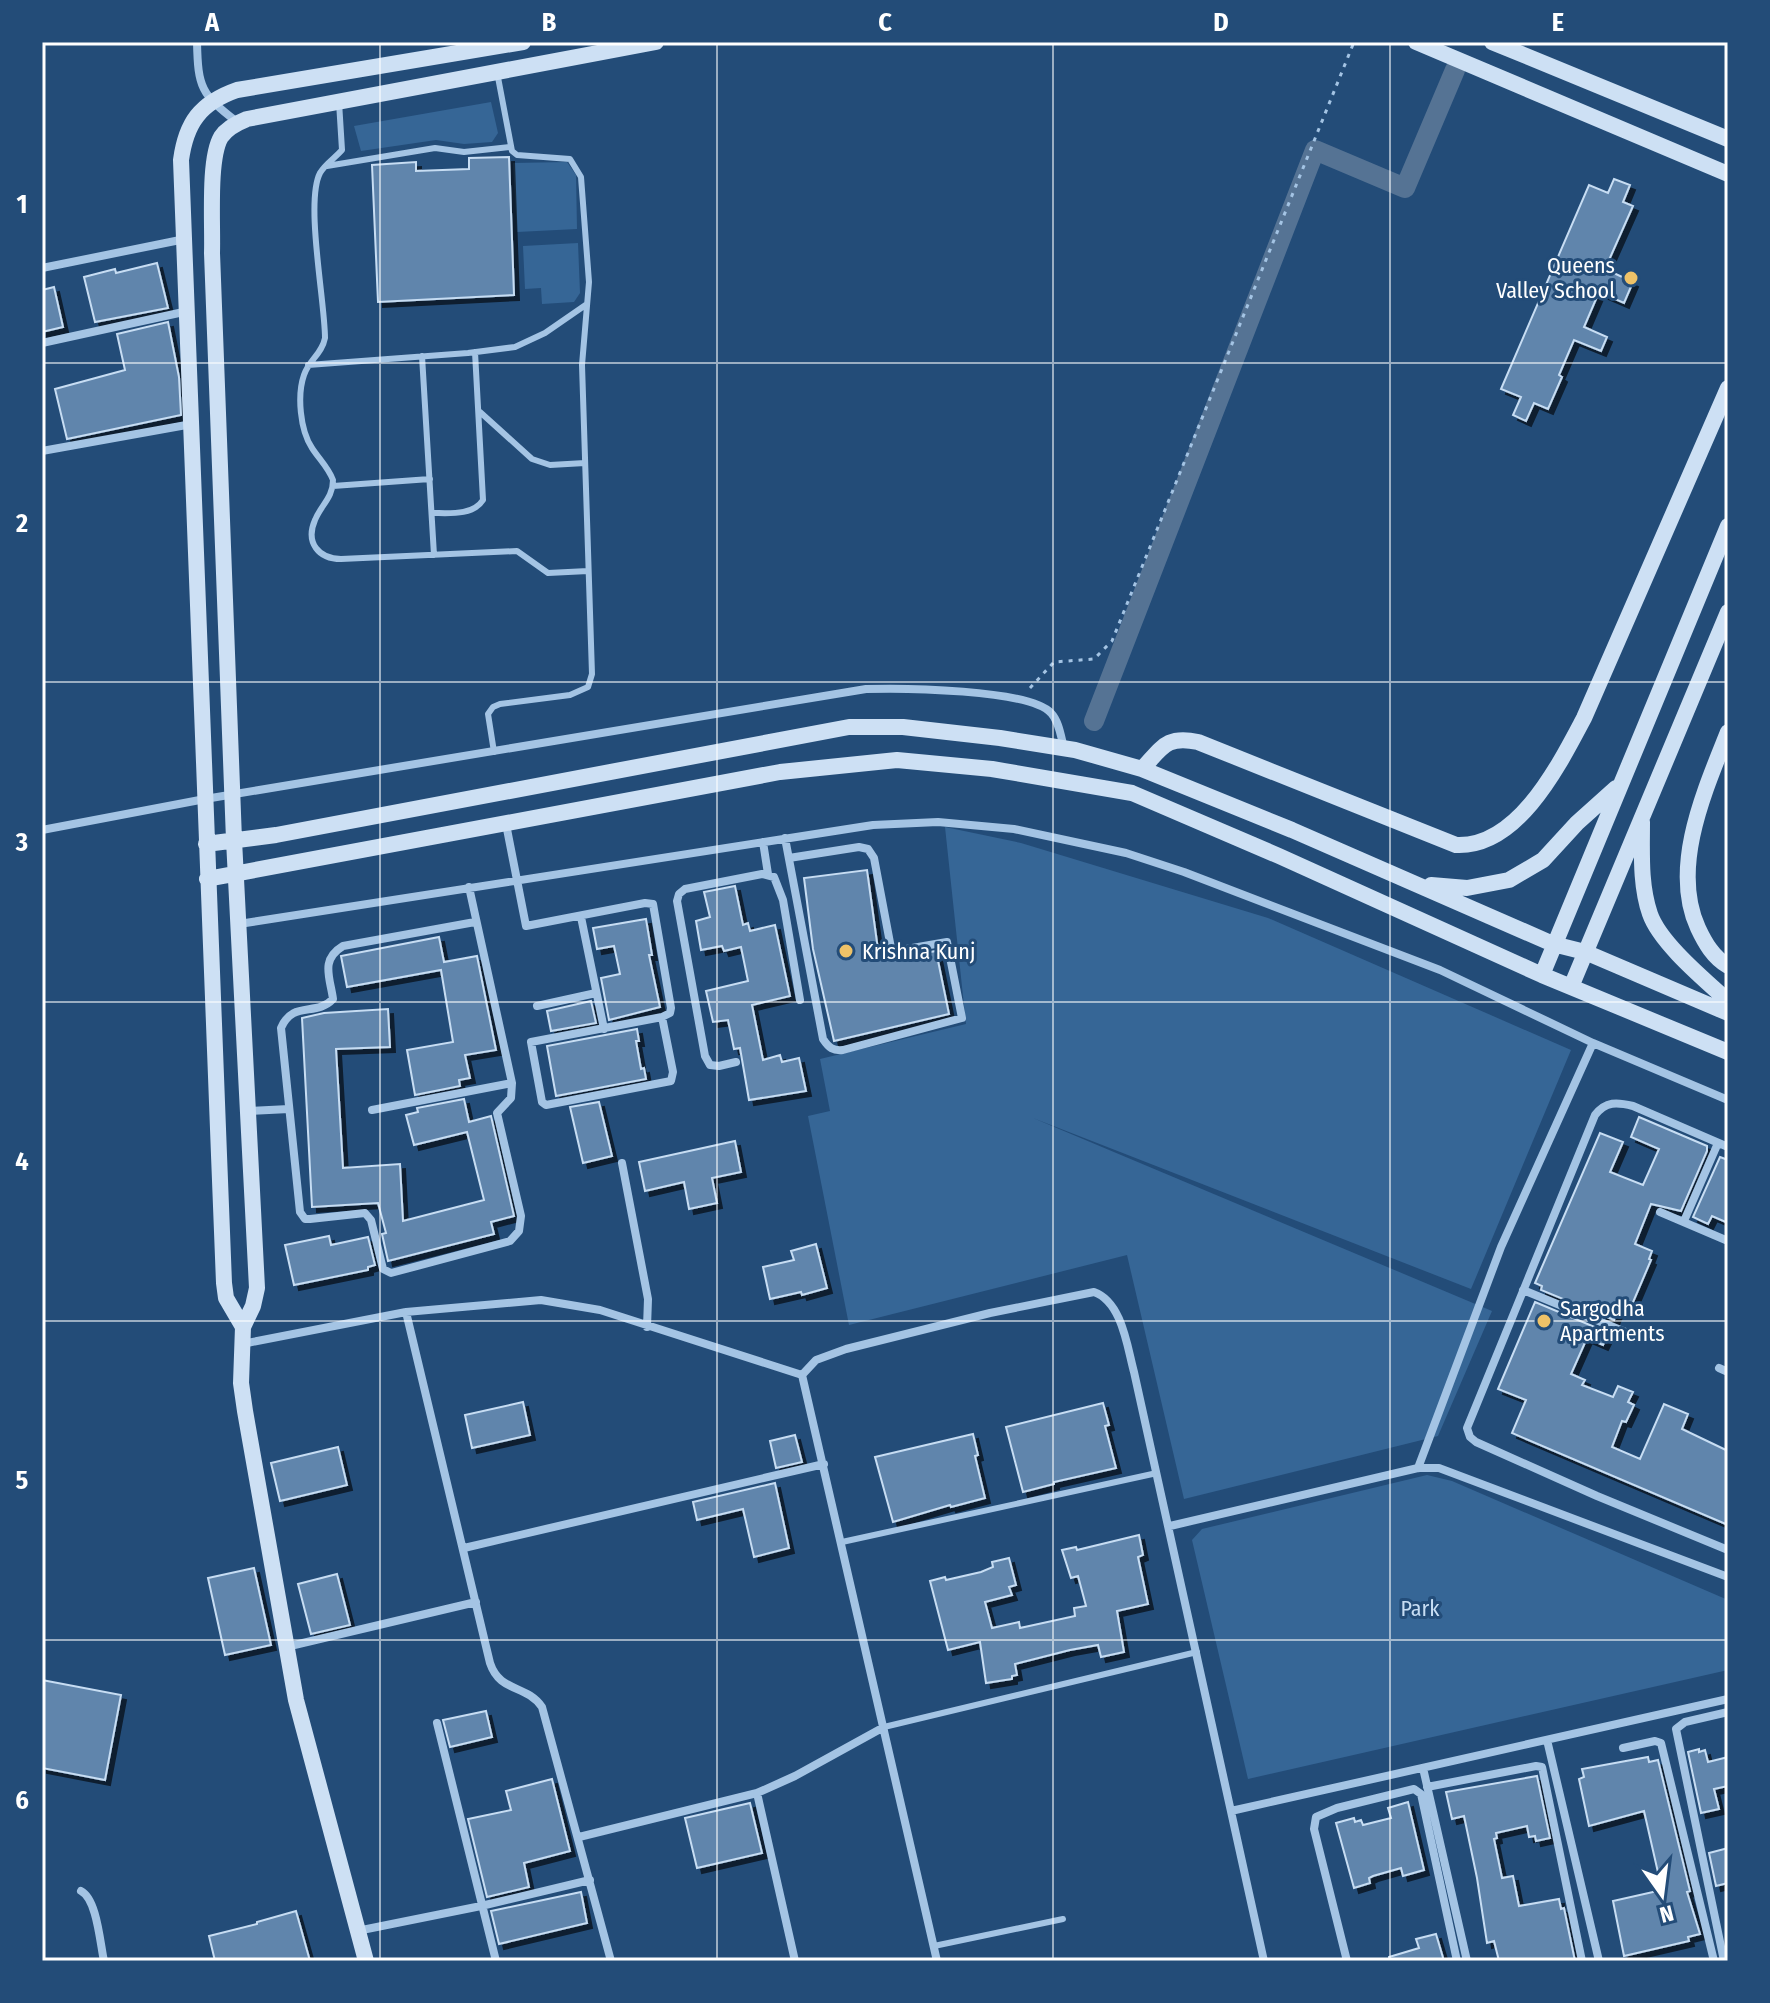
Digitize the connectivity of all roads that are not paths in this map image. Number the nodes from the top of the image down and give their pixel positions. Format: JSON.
{"nodes":[{"id":1,"x":197,"y":42,"type":"edge"},
{"id":2,"x":523,"y":42,"type":"edge"},
{"id":3,"x":656,"y":42,"type":"edge"},
{"id":4,"x":1416,"y":42,"type":"edge"},
{"id":5,"x":1492,"y":42,"type":"edge"},
{"id":6,"x":497,"y":72,"type":"junction"},
{"id":7,"x":339,"y":102,"type":"junction"},
{"id":8,"x":212,"y":103,"type":"junction"},
{"id":9,"x":237,"y":122,"type":"junction"},
{"id":10,"x":1728,"y":139,"type":"edge"},
{"id":11,"x":510,"y":147,"type":"junction"},
{"id":12,"x":325,"y":166,"type":"junction"},
{"id":13,"x":1728,"y":174,"type":"edge"},
{"id":14,"x":185,"y":238,"type":"junction"},
{"id":15,"x":42,"y":268,"type":"edge"},
{"id":16,"x":587,"y":304,"type":"junction"},
{"id":17,"x":188,"y":311,"type":"junction"},
{"id":18,"x":42,"y":343,"type":"edge"},
{"id":19,"x":475,"y":352,"type":"junction"},
{"id":20,"x":422,"y":356,"type":"junction"},
{"id":21,"x":308,"y":365,"type":"junction"},
{"id":22,"x":1728,"y":388,"type":"edge"},
{"id":23,"x":479,"y":411,"type":"junction"},
{"id":24,"x":193,"y":424,"type":"junction"},
{"id":25,"x":42,"y":451,"type":"edge"},
{"id":26,"x":585,"y":463,"type":"junction"},
{"id":27,"x":430,"y":479,"type":"junction"},
{"id":28,"x":333,"y":486,"type":"junction"},
{"id":29,"x":432,"y":513,"type":"junction"},
{"id":30,"x":1728,"y":526,"type":"edge"},
{"id":31,"x":434,"y":555,"type":"junction"},
{"id":32,"x":588,"y":571,"type":"junction"},
{"id":33,"x":1728,"y":612,"type":"edge"},
{"id":34,"x":1728,"y":732,"type":"edge"},
{"id":35,"x":1064,"y":748,"type":"junction"},
{"id":36,"x":494,"y":752,"type":"junction"},
{"id":37,"x":1142,"y":769,"type":"junction"},
{"id":38,"x":1620,"y":784,"type":"junction"},
{"id":39,"x":234,"y":795,"type":"junction"},
{"id":40,"x":205,"y":799,"type":"junction"},
{"id":41,"x":1642,"y":817,"type":"junction"},
{"id":42,"x":506,"y":824,"type":"junction"},
{"id":43,"x":42,"y":830,"type":"edge"},
{"id":44,"x":785,"y":838,"type":"junction"},
{"id":45,"x":234,"y":840,"type":"junction"},
{"id":46,"x":763,"y":842,"type":"junction"},
{"id":47,"x":206,"y":844,"type":"junction"},
{"id":48,"x":789,"y":858,"type":"junction"},
{"id":49,"x":236,"y":874,"type":"junction"},
{"id":50,"x":768,"y":874,"type":"junction"},
{"id":51,"x":207,"y":879,"type":"junction"},
{"id":52,"x":516,"y":880,"type":"junction"},
{"id":53,"x":1414,"y":883,"type":"junction"},
{"id":54,"x":469,"y":887,"type":"junction"},
{"id":55,"x":581,"y":917,"type":"junction"},
{"id":56,"x":475,"y":922,"type":"junction"},
{"id":57,"x":239,"y":924,"type":"junction"},
{"id":58,"x":1553,"y":944,"type":"junction"},
{"id":59,"x":1585,"y":952,"type":"junction"},
{"id":60,"x":1728,"y":966,"type":"edge"},
{"id":61,"x":1542,"y":975,"type":"junction"},
{"id":62,"x":1571,"y":987,"type":"junction"},
{"id":63,"x":596,"y":993,"type":"junction"},
{"id":64,"x":800,"y":1000,"type":"dead end"},
{"id":65,"x":1728,"y":1001,"type":"edge"},
{"id":66,"x":537,"y":1006,"type":"dead end"},
{"id":67,"x":1728,"y":1013,"type":"edge"},
{"id":68,"x":662,"y":1017,"type":"junction"},
{"id":69,"x":604,"y":1029,"type":"junction"},
{"id":70,"x":1593,"y":1043,"type":"junction"},
{"id":71,"x":1728,"y":1052,"type":"edge"},
{"id":72,"x":736,"y":1062,"type":"dead end"},
{"id":73,"x":512,"y":1083,"type":"junction"},
{"id":74,"x":1728,"y":1100,"type":"edge"},
{"id":75,"x":289,"y":1109,"type":"junction"},
{"id":76,"x":372,"y":1110,"type":"dead end"},
{"id":77,"x":248,"y":1111,"type":"junction"},
{"id":78,"x":1718,"y":1143,"type":"junction"},
{"id":79,"x":1728,"y":1147,"type":"edge"},
{"id":80,"x":622,"y":1163,"type":"dead end"},
{"id":81,"x":1660,"y":1212,"type":"dead end"},
{"id":82,"x":1684,"y":1221,"type":"junction"},
{"id":83,"x":1728,"y":1241,"type":"edge"},
{"id":84,"x":1523,"y":1290,"type":"junction"},
{"id":85,"x":406,"y":1312,"type":"junction"},
{"id":86,"x":647,"y":1327,"type":"junction"},
{"id":87,"x":1628,"y":1333,"type":"dead end"},
{"id":88,"x":242,"y":1335,"type":"junction"},
{"id":89,"x":802,"y":1375,"type":"junction"},
{"id":90,"x":824,"y":1464,"type":"junction"},
{"id":91,"x":1418,"y":1468,"type":"junction"},
{"id":92,"x":1157,"y":1473,"type":"junction"},
{"id":93,"x":1170,"y":1526,"type":"junction"},
{"id":94,"x":842,"y":1542,"type":"junction"},
{"id":95,"x":464,"y":1548,"type":"junction"},
{"id":96,"x":1728,"y":1550,"type":"edge"},
{"id":97,"x":1728,"y":1577,"type":"edge"},
{"id":98,"x":476,"y":1602,"type":"junction"},
{"id":99,"x":286,"y":1647,"type":"junction"},
{"id":100,"x":1197,"y":1652,"type":"junction"},
{"id":101,"x":1728,"y":1699,"type":"edge"},
{"id":102,"x":1728,"y":1712,"type":"edge"},
{"id":103,"x":437,"y":1723,"type":"dead end"},
{"id":104,"x":884,"y":1727,"type":"junction"},
{"id":105,"x":1547,"y":1740,"type":"junction"},
{"id":106,"x":1623,"y":1748,"type":"dead end"},
{"id":107,"x":1423,"y":1768,"type":"junction"},
{"id":108,"x":1427,"y":1787,"type":"junction"},
{"id":109,"x":757,"y":1793,"type":"junction"},
{"id":110,"x":1231,"y":1811,"type":"junction"},
{"id":111,"x":579,"y":1837,"type":"junction"},
{"id":112,"x":590,"y":1880,"type":"junction"},
{"id":113,"x":81,"y":1891,"type":"dead end"},
{"id":114,"x":481,"y":1906,"type":"junction"},
{"id":115,"x":1063,"y":1919,"type":"dead end"},
{"id":116,"x":357,"y":1931,"type":"junction"},
{"id":117,"x":934,"y":1946,"type":"junction"},
{"id":118,"x":104,"y":1961,"type":"edge"},
{"id":119,"x":366,"y":1961,"type":"edge"},
{"id":120,"x":496,"y":1961,"type":"edge"},
{"id":121,"x":611,"y":1961,"type":"edge"},
{"id":122,"x":795,"y":1961,"type":"edge"},
{"id":123,"x":937,"y":1961,"type":"edge"},
{"id":124,"x":1264,"y":1961,"type":"edge"},
{"id":125,"x":1347,"y":1961,"type":"edge"},
{"id":126,"x":1457,"y":1961,"type":"edge"},
{"id":127,"x":1467,"y":1961,"type":"edge"},
{"id":128,"x":1582,"y":1961,"type":"edge"},
{"id":129,"x":1599,"y":1961,"type":"edge"},
{"id":130,"x":1714,"y":1961,"type":"edge"},
{"id":131,"x":1724,"y":1961,"type":"edge"}],
"edges":[{"from":1,"to":8,"type":"street"},
{"from":2,"to":8,"type":"main road"},
{"from":3,"to":6,"type":"main road"},
{"from":4,"to":13,"type":"main road"},
{"from":5,"to":10,"type":"main road"},
{"from":6,"to":7,"type":"main road"},
{"from":6,"to":11,"type":"lane"},
{"from":7,"to":9,"type":"main road"},
{"from":7,"to":12,"type":"lane"},
{"from":8,"to":9,"type":"street"},
{"from":8,"to":14,"type":"main road"},
{"from":9,"to":39,"type":"main road"},
{"from":11,"to":12,"type":"lane"},
{"from":11,"to":16,"type":"lane"},
{"from":12,"to":21,"type":"lane"},
{"from":14,"to":15,"type":"street"},
{"from":14,"to":17,"type":"main road"},
{"from":16,"to":19,"type":"lane"},
{"from":16,"to":26,"type":"lane"},
{"from":17,"to":18,"type":"street"},
{"from":17,"to":24,"type":"main road"},
{"from":19,"to":20,"type":"lane"},
{"from":19,"to":23,"type":"lane"},
{"from":20,"to":21,"type":"lane"},
{"from":20,"to":27,"type":"lane"},
{"from":21,"to":28,"type":"lane"},
{"from":22,"to":37,"type":"main road"},
{"from":23,"to":26,"type":"lane"},
{"from":23,"to":29,"type":"lane"},
{"from":24,"to":25,"type":"street"},
{"from":24,"to":40,"type":"main road"},
{"from":26,"to":32,"type":"lane"},
{"from":27,"to":28,"type":"lane"},
{"from":27,"to":29,"type":"lane"},
{"from":28,"to":31,"type":"lane"},
{"from":29,"to":31,"type":"lane"},
{"from":30,"to":38,"type":"main road"},
{"from":31,"to":32,"type":"lane"},
{"from":32,"to":36,"type":"lane"},
{"from":33,"to":41,"type":"main road"},
{"from":34,"to":60,"type":"main road"},
{"from":35,"to":36,"type":"street"},
{"from":35,"to":37,"type":"main road"},
{"from":35,"to":45,"type":"main road"},
{"from":36,"to":39,"type":"street"},
{"from":37,"to":53,"type":"main road"},
{"from":38,"to":53,"type":"main road"},
{"from":38,"to":58,"type":"main road"},
{"from":39,"to":40,"type":"street"},
{"from":39,"to":45,"type":"main road"},
{"from":40,"to":43,"type":"street"},
{"from":40,"to":47,"type":"main road"},
{"from":41,"to":59,"type":"main road"},
{"from":41,"to":65,"type":"main road"},
{"from":42,"to":49,"type":"main road"},
{"from":42,"to":52,"type":"street"},
{"from":42,"to":61,"type":"main road"},
{"from":44,"to":46,"type":"street"},
{"from":44,"to":48,"type":"street"},
{"from":44,"to":70,"type":"street"},
{"from":45,"to":47,"type":"main road"},
{"from":45,"to":49,"type":"main road"},
{"from":46,"to":50,"type":"street"},
{"from":46,"to":52,"type":"street"},
{"from":47,"to":51,"type":"main road"},
{"from":48,"to":48,"type":"street"},
{"from":49,"to":51,"type":"main road"},
{"from":49,"to":57,"type":"main road"},
{"from":50,"to":64,"type":"street"},
{"from":50,"to":72,"type":"street"},
{"from":51,"to":88,"type":"main road"},
{"from":52,"to":54,"type":"street"},
{"from":52,"to":55,"type":"street"},
{"from":53,"to":58,"type":"main road"},
{"from":54,"to":56,"type":"street"},
{"from":54,"to":57,"type":"street"},
{"from":55,"to":63,"type":"street"},
{"from":55,"to":68,"type":"street"},
{"from":56,"to":73,"type":"street"},
{"from":56,"to":75,"type":"street"},
{"from":57,"to":77,"type":"main road"},
{"from":58,"to":59,"type":"main road"},
{"from":58,"to":61,"type":"main road"},
{"from":59,"to":62,"type":"main road"},
{"from":59,"to":67,"type":"main road"},
{"from":61,"to":62,"type":"main road"},
{"from":62,"to":71,"type":"main road"},
{"from":63,"to":66,"type":"street"},
{"from":63,"to":69,"type":"street"},
{"from":68,"to":69,"type":"street"},
{"from":68,"to":69,"type":"street"},
{"from":70,"to":74,"type":"street"},
{"from":70,"to":91,"type":"street"},
{"from":73,"to":75,"type":"street"},
{"from":73,"to":76,"type":"street"},
{"from":75,"to":77,"type":"street"},
{"from":77,"to":88,"type":"main road"},
{"from":78,"to":79,"type":"street"},
{"from":78,"to":82,"type":"street"},
{"from":78,"to":84,"type":"street"},
{"from":80,"to":86,"type":"street"},
{"from":81,"to":82,"type":"street"},
{"from":82,"to":83,"type":"street"},
{"from":84,"to":87,"type":"street"},
{"from":84,"to":96,"type":"street"},
{"from":85,"to":86,"type":"street"},
{"from":85,"to":88,"type":"street"},
{"from":85,"to":95,"type":"street"},
{"from":86,"to":89,"type":"street"},
{"from":88,"to":99,"type":"main road"},
{"from":89,"to":90,"type":"street"},
{"from":89,"to":92,"type":"street"},
{"from":90,"to":94,"type":"street"},
{"from":90,"to":95,"type":"street"},
{"from":91,"to":93,"type":"street"},
{"from":91,"to":97,"type":"street"},
{"from":92,"to":93,"type":"street"},
{"from":92,"to":94,"type":"lane"},
{"from":93,"to":100,"type":"street"},
{"from":94,"to":104,"type":"street"},
{"from":95,"to":98,"type":"street"},
{"from":98,"to":99,"type":"street"},
{"from":98,"to":111,"type":"street"},
{"from":99,"to":116,"type":"main road"},
{"from":100,"to":104,"type":"lane"},
{"from":100,"to":110,"type":"street"},
{"from":101,"to":105,"type":"street"},
{"from":102,"to":131,"type":"street"},
{"from":103,"to":114,"type":"street"},
{"from":104,"to":109,"type":"street"},
{"from":104,"to":117,"type":"street"},
{"from":105,"to":107,"type":"street"},
{"from":105,"to":129,"type":"street"},
{"from":106,"to":130,"type":"street"},
{"from":107,"to":108,"type":"street"},
{"from":107,"to":110,"type":"street"},
{"from":108,"to":127,"type":"street"},
{"from":108,"to":128,"type":"street"},
{"from":109,"to":111,"type":"street"},
{"from":109,"to":122,"type":"street"},
{"from":110,"to":124,"type":"street"},
{"from":111,"to":112,"type":"street"},
{"from":112,"to":114,"type":"street"},
{"from":112,"to":121,"type":"street"},
{"from":113,"to":118,"type":"street"},
{"from":114,"to":116,"type":"street"},
{"from":114,"to":120,"type":"street"},
{"from":115,"to":117,"type":"lane"},
{"from":116,"to":119,"type":"main road"},
{"from":117,"to":123,"type":"street"},
{"from":125,"to":126,"type":"street"}]}
